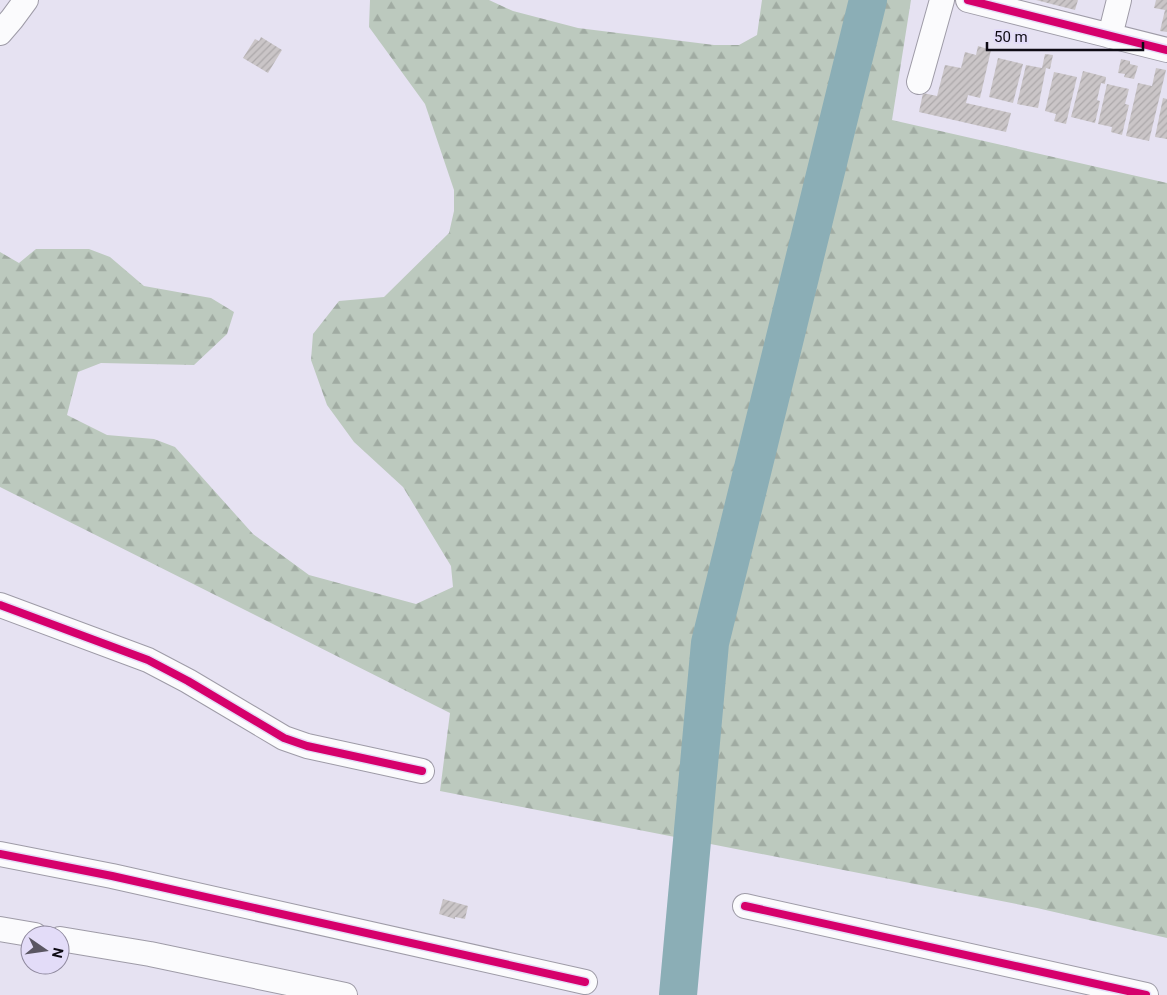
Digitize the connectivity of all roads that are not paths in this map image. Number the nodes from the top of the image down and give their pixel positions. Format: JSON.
{"nodes":[{"id":1,"x":26,"y":0,"type":"edge"},
{"id":2,"x":942,"y":0,"type":"edge"},
{"id":3,"x":968,"y":0,"type":"edge"},
{"id":4,"x":1119,"y":0,"type":"edge"},
{"id":5,"x":0,"y":33,"type":"edge"},
{"id":6,"x":1110,"y":36,"type":"junction"},
{"id":7,"x":1167,"y":50,"type":"edge"},
{"id":8,"x":918,"y":82,"type":"dead end"},
{"id":9,"x":0,"y":605,"type":"edge"},
{"id":10,"x":422,"y":771,"type":"dead end"},
{"id":11,"x":0,"y":854,"type":"edge"},
{"id":12,"x":745,"y":906,"type":"dead end"},
{"id":13,"x":0,"y":929,"type":"edge"},
{"id":14,"x":20,"y":932,"type":"edge"},
{"id":15,"x":70,"y":941,"type":"edge"},
{"id":16,"x":585,"y":982,"type":"dead end"},
{"id":17,"x":345,"y":995,"type":"edge"},
{"id":18,"x":1146,"y":995,"type":"edge"}],
"edges":[{"from":1,"to":5,"type":"street"},
{"from":2,"to":8,"type":"street"},
{"from":3,"to":6,"type":"street"},
{"from":4,"to":6,"type":"street"},
{"from":6,"to":7,"type":"street"},
{"from":9,"to":10,"type":"street"},
{"from":11,"to":16,"type":"street"},
{"from":12,"to":18,"type":"street"},
{"from":13,"to":14,"type":"street"},
{"from":15,"to":17,"type":"street"}]}
